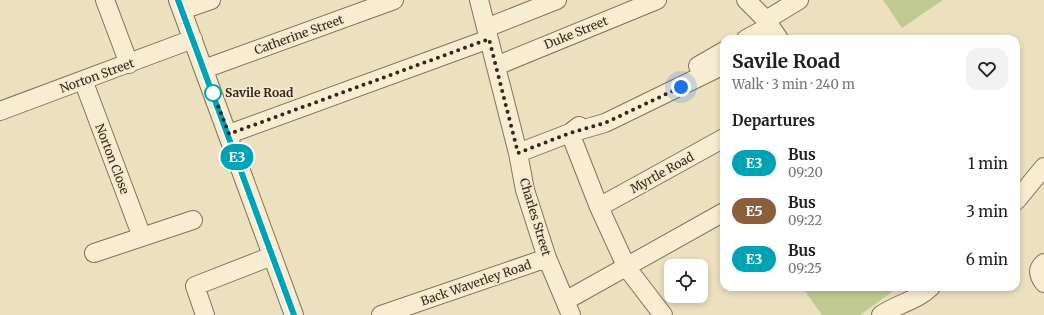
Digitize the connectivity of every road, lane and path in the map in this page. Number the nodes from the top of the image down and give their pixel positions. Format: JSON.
{"nodes":[{"id":1,"x":105,"y":0,"type":"edge"},
{"id":2,"x":211,"y":0,"type":"edge"},
{"id":3,"x":394,"y":0,"type":"edge"},
{"id":4,"x":480,"y":0,"type":"edge"},
{"id":5,"x":557,"y":0,"type":"edge"},
{"id":6,"x":657,"y":0,"type":"edge"},
{"id":7,"x":746,"y":0,"type":"edge"},
{"id":8,"x":799,"y":0,"type":"edge"},
{"id":9,"x":180,"y":5,"type":"edge"},
{"id":10,"x":364,"y":5,"type":"edge"},
{"id":11,"x":771,"y":32,"type":"edge"},
{"id":12,"x":488,"y":33,"type":"junction"},
{"id":13,"x":760,"y":35,"type":"edge"},
{"id":14,"x":193,"y":39,"type":"junction"},
{"id":15,"x":720,"y":53,"type":"edge"},
{"id":16,"x":129,"y":64,"type":"junction"},
{"id":17,"x":496,"y":66,"type":"junction"},
{"id":18,"x":720,"y":67,"type":"edge"},
{"id":19,"x":204,"y":70,"type":"junction"},
{"id":20,"x":83,"y":80,"type":"junction"},
{"id":21,"x":0,"y":111,"type":"edge"},
{"id":22,"x":570,"y":133,"type":"junction"},
{"id":23,"x":229,"y":134,"type":"junction"},
{"id":24,"x":720,"y":140,"type":"edge"},
{"id":25,"x":518,"y":153,"type":"junction"},
{"id":26,"x":1044,"y":167,"type":"edge"},
{"id":27,"x":1020,"y":196,"type":"edge"},
{"id":28,"x":599,"y":207,"type":"junction"},
{"id":29,"x":720,"y":214,"type":"edge"},
{"id":30,"x":193,"y":220,"type":"dead end"},
{"id":31,"x":142,"y":237,"type":"junction"},
{"id":32,"x":94,"y":253,"type":"dead end"},
{"id":33,"x":272,"y":256,"type":"junction"},
{"id":34,"x":547,"y":258,"type":"junction"},
{"id":35,"x":1044,"y":263,"type":"edge"},
{"id":36,"x":627,"y":268,"type":"junction"},
{"id":37,"x":1044,"y":283,"type":"edge"},
{"id":38,"x":927,"y":291,"type":"edge"},
{"id":39,"x":568,"y":308,"type":"edge"},
{"id":40,"x":204,"y":315,"type":"edge"},
{"id":41,"x":294,"y":315,"type":"edge"},
{"id":42,"x":381,"y":315,"type":"edge"},
{"id":43,"x":663,"y":315,"type":"edge"},
{"id":44,"x":880,"y":315,"type":"edge"},
{"id":45,"x":916,"y":315,"type":"edge"}],
"edges":[{"from":1,"to":16,"type":"street"},
{"from":2,"to":9,"type":"street"},
{"from":3,"to":10,"type":"street","name":"Catherine Street"},
{"from":4,"to":12,"type":"street","name":"Charles Street"},
{"from":5,"to":12,"type":"street"},
{"from":6,"to":17,"type":"street","name":"Duke Street"},
{"from":7,"to":11,"type":"street"},
{"from":8,"to":11,"type":"street"},
{"from":9,"to":14,"type":"street"},
{"from":10,"to":19,"type":"street","name":"Catherine Street"},
{"from":11,"to":13,"type":"street"},
{"from":12,"to":17,"type":"street","name":"Charles Street"},
{"from":12,"to":23,"type":"street"},
{"from":14,"to":16,"type":"street","name":"Norton Street"},
{"from":14,"to":19,"type":"street"},
{"from":15,"to":22,"type":"street"},
{"from":16,"to":20,"type":"street","name":"Norton Street"},
{"from":17,"to":25,"type":"street","name":"Charles Street"},
{"from":18,"to":22,"type":"street"},
{"from":19,"to":23,"type":"street"},
{"from":20,"to":21,"type":"street","name":"Norton Street"},
{"from":20,"to":31,"type":"street","name":"Norton Close"},
{"from":22,"to":25,"type":"street"},
{"from":22,"to":28,"type":"street"},
{"from":23,"to":33,"type":"street"},
{"from":24,"to":28,"type":"street","name":"Myrtle Road"},
{"from":25,"to":34,"type":"street","name":"Charles Street"},
{"from":26,"to":27,"type":"street"},
{"from":28,"to":36,"type":"street"},
{"from":29,"to":36,"type":"street"},
{"from":30,"to":31,"type":"street"},
{"from":31,"to":32,"type":"street"},
{"from":33,"to":40,"type":"street"},
{"from":33,"to":41,"type":"street"},
{"from":34,"to":39,"type":"street","name":"Charles Street"},
{"from":34,"to":42,"type":"street","name":"Back Waverley Road"},
{"from":35,"to":37,"type":"street"},
{"from":36,"to":39,"type":"street"},
{"from":36,"to":43,"type":"street"},
{"from":38,"to":44,"type":"street"},
{"from":38,"to":45,"type":"street"}]}
